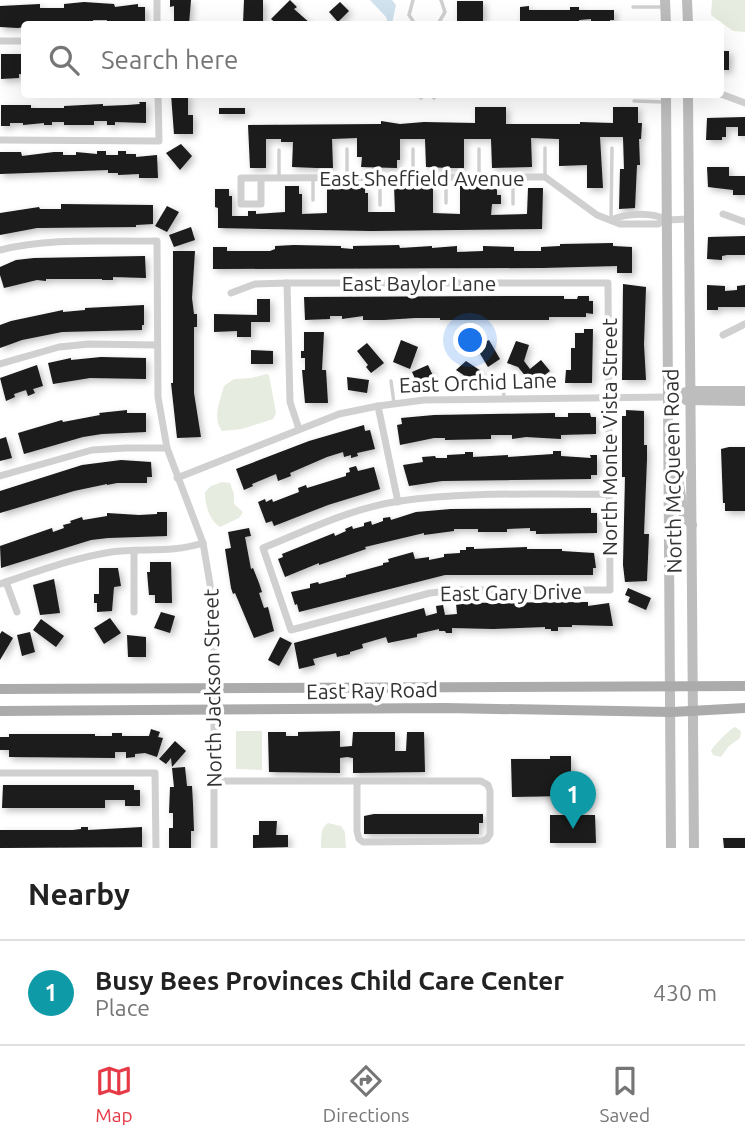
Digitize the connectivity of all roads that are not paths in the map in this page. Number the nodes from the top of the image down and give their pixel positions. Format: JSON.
{"nodes":[{"id":1,"x":157,"y":0,"type":"edge"},
{"id":2,"x":413,"y":0,"type":"edge"},
{"id":3,"x":441,"y":0,"type":"edge"},
{"id":4,"x":687,"y":0,"type":"edge"},
{"id":5,"x":665,"y":4,"type":"edge"},
{"id":6,"x":633,"y":7,"type":"dead end"},
{"id":7,"x":157,"y":21,"type":"edge"},
{"id":8,"x":413,"y":21,"type":"edge"},
{"id":9,"x":440,"y":21,"type":"edge"},
{"id":10,"x":688,"y":21,"type":"edge"},
{"id":11,"x":21,"y":40,"type":"edge"},
{"id":12,"x":0,"y":41,"type":"edge"},
{"id":13,"x":724,"y":95,"type":"edge"},
{"id":14,"x":158,"y":98,"type":"edge"},
{"id":15,"x":666,"y":98,"type":"edge"},
{"id":16,"x":688,"y":98,"type":"edge"},
{"id":17,"x":634,"y":101,"type":"dead end"},
{"id":18,"x":745,"y":103,"type":"edge"},
{"id":19,"x":0,"y":140,"type":"edge"},
{"id":20,"x":545,"y":148,"type":"dead end"},
{"id":21,"x":612,"y":148,"type":"dead end"},
{"id":22,"x":347,"y":149,"type":"dead end"},
{"id":23,"x":413,"y":149,"type":"dead end"},
{"id":24,"x":479,"y":149,"type":"dead end"},
{"id":25,"x":279,"y":150,"type":"dead end"},
{"id":26,"x":446,"y":177,"type":"junction"},
{"id":27,"x":479,"y":177,"type":"junction"},
{"id":28,"x":513,"y":177,"type":"junction"},
{"id":29,"x":545,"y":177,"type":"junction"},
{"id":30,"x":261,"y":178,"type":"junction"},
{"id":31,"x":279,"y":178,"type":"junction"},
{"id":32,"x":313,"y":178,"type":"junction"},
{"id":33,"x":347,"y":178,"type":"junction"},
{"id":34,"x":380,"y":178,"type":"junction"},
{"id":35,"x":413,"y":178,"type":"junction"},
{"id":36,"x":313,"y":200,"type":"dead end"},
{"id":37,"x":446,"y":203,"type":"dead end"},
{"id":38,"x":513,"y":204,"type":"dead end"},
{"id":39,"x":380,"y":205,"type":"dead end"},
{"id":40,"x":723,"y":215,"type":"dead end"},
{"id":41,"x":689,"y":219,"type":"junction"},
{"id":42,"x":611,"y":220,"type":"junction"},
{"id":43,"x":667,"y":220,"type":"junction"},
{"id":44,"x":745,"y":222,"type":"edge"},
{"id":45,"x":0,"y":250,"type":"edge"},
{"id":46,"x":287,"y":284,"type":"junction"},
{"id":47,"x":608,"y":284,"type":"joint"},
{"id":48,"x":231,"y":293,"type":"dead end"},
{"id":49,"x":745,"y":324,"type":"edge"},
{"id":50,"x":723,"y":335,"type":"dead end"},
{"id":51,"x":158,"y":345,"type":"junction"},
{"id":52,"x":0,"y":365,"type":"edge"},
{"id":53,"x":503,"y":379,"type":"dead end"},
{"id":54,"x":391,"y":381,"type":"dead end"},
{"id":55,"x":745,"y":391,"type":"edge"},
{"id":56,"x":690,"y":396,"type":"junction"},
{"id":57,"x":668,"y":397,"type":"junction"},
{"id":58,"x":608,"y":398,"type":"junction"},
{"id":59,"x":504,"y":399,"type":"junction"},
{"id":60,"x":745,"y":401,"type":"edge"},
{"id":61,"x":394,"y":404,"type":"junction"},
{"id":62,"x":378,"y":406,"type":"junction"},
{"id":63,"x":299,"y":429,"type":"junction"},
{"id":64,"x":167,"y":448,"type":"junction"},
{"id":65,"x":669,"y":457,"type":"junction"},
{"id":66,"x":0,"y":476,"type":"edge"},
{"id":67,"x":177,"y":478,"type":"junction"},
{"id":68,"x":608,"y":494,"type":"junction"},
{"id":69,"x":398,"y":502,"type":"junction"},
{"id":70,"x":692,"y":525,"type":"junction"},
{"id":71,"x":203,"y":543,"type":"junction"},
{"id":72,"x":134,"y":551,"type":"junction"},
{"id":73,"x":3,"y":583,"type":"edge"},
{"id":74,"x":610,"y":590,"type":"joint"},
{"id":75,"x":17,"y":612,"type":"dead end"},
{"id":76,"x":134,"y":612,"type":"dead end"},
{"id":77,"x":745,"y":686,"type":"edge"},
{"id":78,"x":671,"y":687,"type":"junction"},
{"id":79,"x":694,"y":687,"type":"junction"},
{"id":80,"x":0,"y":689,"type":"edge"},
{"id":81,"x":214,"y":689,"type":"junction"},
{"id":82,"x":745,"y":708,"type":"edge"},
{"id":83,"x":214,"y":710,"type":"junction"},
{"id":84,"x":0,"y":711,"type":"edge"},
{"id":85,"x":694,"y":711,"type":"junction"},
{"id":86,"x":672,"y":712,"type":"junction"},
{"id":87,"x":0,"y":773,"type":"edge"},
{"id":88,"x":214,"y":781,"type":"junction"},
{"id":89,"x":357,"y":781,"type":"junction"},
{"id":90,"x":156,"y":848,"type":"edge"},
{"id":91,"x":214,"y":848,"type":"edge"},
{"id":92,"x":671,"y":848,"type":"edge"},
{"id":93,"x":694,"y":848,"type":"edge"}],
"edges":[{"from":1,"to":7,"type":"street"},
{"from":2,"to":8,"type":"lane"},
{"from":3,"to":9,"type":"lane"},
{"from":4,"to":10,"type":"main road"},
{"from":5,"to":6,"type":"lane"},
{"from":11,"to":12,"type":"street"},
{"from":13,"to":18,"type":"street"},
{"from":14,"to":19,"type":"street"},
{"from":15,"to":17,"type":"lane"},
{"from":15,"to":43,"type":"main road","name":"North McQueen Road"},
{"from":16,"to":41,"type":"main road","name":"North McQueen Road"},
{"from":20,"to":29,"type":"lane"},
{"from":21,"to":42,"type":"lane"},
{"from":22,"to":33,"type":"lane"},
{"from":23,"to":35,"type":"lane"},
{"from":24,"to":27,"type":"lane"},
{"from":25,"to":31,"type":"lane"},
{"from":26,"to":27,"type":"street","name":"East Sheffield Avenue"},
{"from":26,"to":35,"type":"street","name":"East Sheffield Avenue"},
{"from":26,"to":37,"type":"lane"},
{"from":27,"to":28,"type":"street","name":"East Sheffield Avenue"},
{"from":28,"to":29,"type":"street","name":"East Sheffield Avenue"},
{"from":28,"to":38,"type":"lane"},
{"from":29,"to":42,"type":"street","name":"East Sheffield Avenue"},
{"from":30,"to":30,"type":"street"},
{"from":30,"to":31,"type":"street","name":"East Sheffield Avenue"},
{"from":31,"to":32,"type":"street","name":"East Sheffield Avenue"},
{"from":32,"to":33,"type":"street","name":"East Sheffield Avenue"},
{"from":32,"to":36,"type":"lane"},
{"from":33,"to":34,"type":"street","name":"East Sheffield Avenue"},
{"from":34,"to":35,"type":"street","name":"East Sheffield Avenue"},
{"from":34,"to":39,"type":"lane"},
{"from":40,"to":44,"type":"street"},
{"from":41,"to":43,"type":"street","name":"East Sheffield Avenue"},
{"from":41,"to":56,"type":"main road","name":"North McQueen Road"},
{"from":42,"to":43,"type":"street","name":"East Sheffield Avenue"},
{"from":43,"to":57,"type":"main road","name":"North McQueen Road"},
{"from":45,"to":51,"type":"street","name":"North Jackson Street"},
{"from":46,"to":47,"type":"street","name":"East Baylor Lane"},
{"from":46,"to":48,"type":"street","name":"East Baylor Lane"},
{"from":46,"to":63,"type":"street"},
{"from":47,"to":58,"type":"street","name":"North Monte Vista Street"},
{"from":49,"to":50,"type":"street"},
{"from":51,"to":52,"type":"street"},
{"from":51,"to":64,"type":"street","name":"North Jackson Street"},
{"from":53,"to":59,"type":"lane"},
{"from":54,"to":61,"type":"lane"},
{"from":55,"to":56,"type":"main road","name":"East Orchid Lane"},
{"from":56,"to":57,"type":"main road","name":"East Orchid Lane"},
{"from":56,"to":60,"type":"main road","name":"East Orchid Lane"},
{"from":56,"to":70,"type":"main road","name":"North McQueen Road"},
{"from":57,"to":58,"type":"street","name":"East Orchid Lane"},
{"from":57,"to":65,"type":"main road","name":"North McQueen Road"},
{"from":58,"to":59,"type":"street","name":"East Orchid Lane"},
{"from":58,"to":68,"type":"street","name":"North Monte Vista Street"},
{"from":59,"to":61,"type":"street","name":"East Orchid Lane"},
{"from":61,"to":62,"type":"street","name":"East Orchid Lane"},
{"from":62,"to":63,"type":"street","name":"East Orchid Lane"},
{"from":62,"to":69,"type":"street"},
{"from":63,"to":67,"type":"street","name":"East Orchid Lane"},
{"from":64,"to":66,"type":"street"},
{"from":64,"to":67,"type":"street","name":"North Jackson Street"},
{"from":65,"to":70,"type":"main road"},
{"from":65,"to":78,"type":"main road","name":"North McQueen Road"},
{"from":67,"to":71,"type":"street","name":"North Jackson Street"},
{"from":68,"to":69,"type":"street"},
{"from":68,"to":74,"type":"street","name":"North Monte Vista Street"},
{"from":69,"to":74,"type":"street","name":"East Gary Drive"},
{"from":70,"to":79,"type":"main road","name":"North McQueen Road"},
{"from":71,"to":72,"type":"street"},
{"from":71,"to":81,"type":"street","name":"North Jackson Street"},
{"from":72,"to":73,"type":"street"},
{"from":72,"to":76,"type":"street"},
{"from":73,"to":75,"type":"street"},
{"from":77,"to":79,"type":"main road","name":"East Ray Road"},
{"from":78,"to":79,"type":"main road","name":"East Ray Road"},
{"from":78,"to":81,"type":"main road","name":"East Ray Road"},
{"from":78,"to":86,"type":"main road","name":"North McQueen Road"},
{"from":79,"to":85,"type":"main road","name":"North McQueen Road"},
{"from":80,"to":81,"type":"main road","name":"East Ray Road"},
{"from":81,"to":83,"type":"street","name":"North Jackson Street"},
{"from":82,"to":85,"type":"main road","name":"East Ray Road"},
{"from":83,"to":84,"type":"main road","name":"East Ray Road"},
{"from":83,"to":86,"type":"main road","name":"East Ray Road"},
{"from":83,"to":88,"type":"street","name":"North Jackson Street"},
{"from":85,"to":86,"type":"main road","name":"East Ray Road"},
{"from":85,"to":93,"type":"main road","name":"North McQueen Road"},
{"from":86,"to":92,"type":"main road","name":"North McQueen Road"},
{"from":87,"to":90,"type":"street"},
{"from":88,"to":89,"type":"street"},
{"from":88,"to":91,"type":"street","name":"North Jackson Street"},
{"from":89,"to":89,"type":"street"}]}
